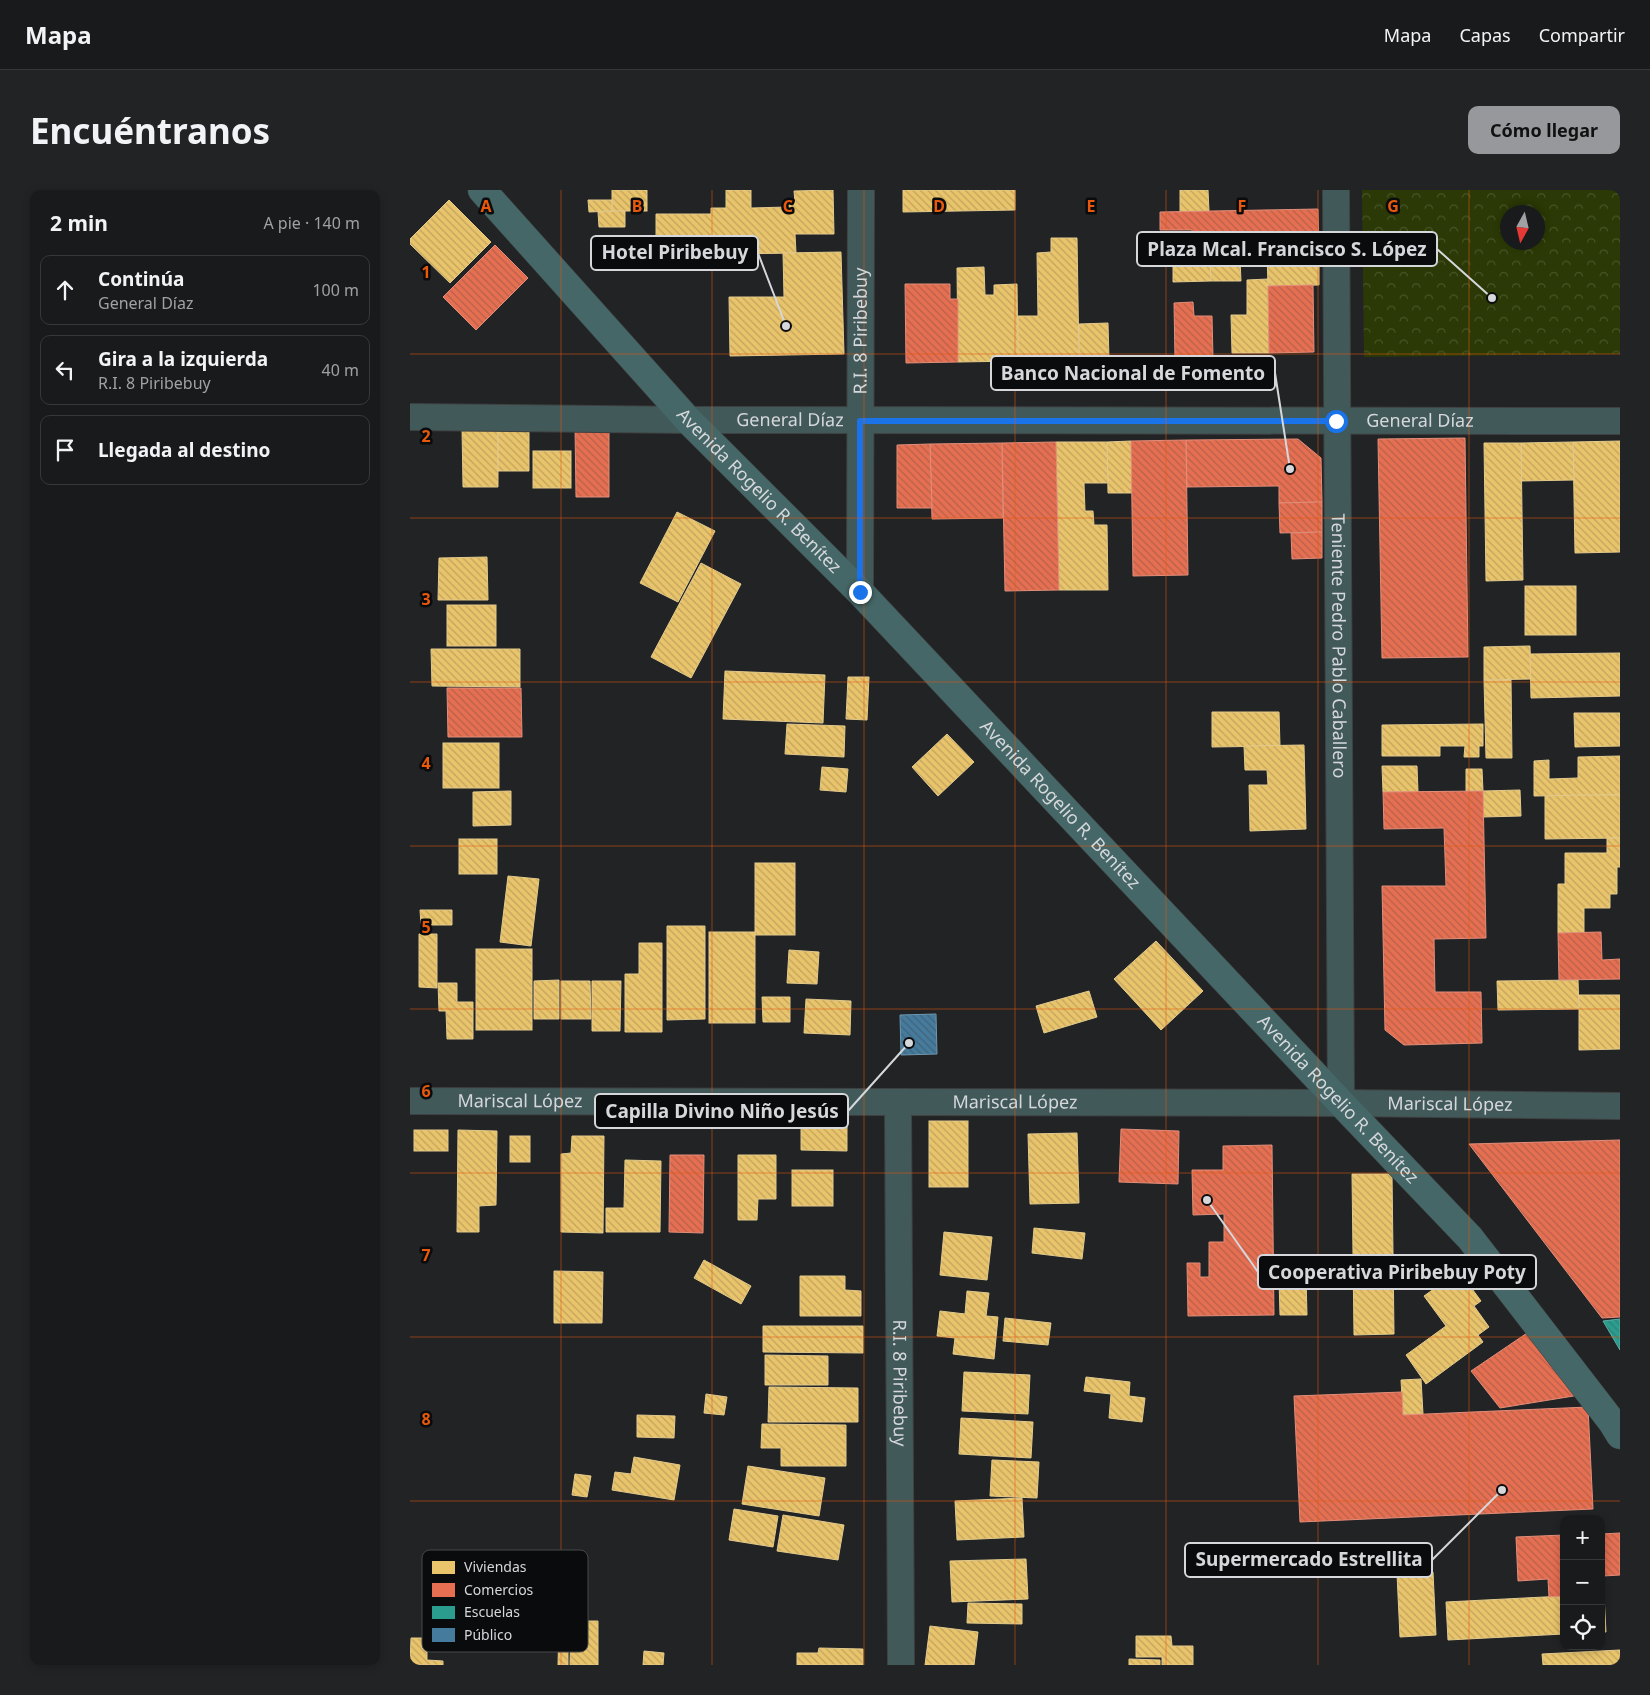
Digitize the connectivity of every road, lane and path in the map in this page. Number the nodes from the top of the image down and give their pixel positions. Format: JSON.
{"nodes":[{"id":1,"x":482,"y":190,"type":"edge"},
{"id":2,"x":860,"y":190,"type":"edge"},
{"id":3,"x":1336,"y":190,"type":"edge"},
{"id":4,"x":410,"y":417,"type":"edge"},
{"id":5,"x":688,"y":420,"type":"junction"},
{"id":6,"x":860,"y":421,"type":"junction"},
{"id":7,"x":1336,"y":421,"type":"junction"},
{"id":8,"x":1620,"y":421,"type":"edge"},
{"id":9,"x":860,"y":592,"type":"junction"},
{"id":10,"x":410,"y":1101,"type":"edge"},
{"id":11,"x":898,"y":1102,"type":"junction"},
{"id":12,"x":1341,"y":1103,"type":"junction"},
{"id":13,"x":1620,"y":1106,"type":"edge"},
{"id":14,"x":1620,"y":1435,"type":"edge"},
{"id":15,"x":902,"y":1665,"type":"edge"}],
"edges":[{"from":1,"to":5,"type":"main road","name":"Avenida Rogelio R. Benítez"},
{"from":2,"to":6,"type":"street","name":"R.I. 8 Piribebuy"},
{"from":3,"to":7,"type":"street","name":"Teniente Pedro Pablo Caballero"},
{"from":4,"to":5,"type":"street","name":"General Díaz"},
{"from":5,"to":6,"type":"street","name":"General Díaz"},
{"from":5,"to":9,"type":"main road","name":"Avenida Rogelio R. Benítez"},
{"from":6,"to":7,"type":"street","name":"General Díaz"},
{"from":6,"to":9,"type":"street","name":"R.I. 8 Piribebuy"},
{"from":7,"to":8,"type":"street","name":"General Díaz"},
{"from":7,"to":12,"type":"street","name":"Teniente Pedro Pablo Caballero"},
{"from":9,"to":12,"type":"main road","name":"Avenida Rogelio R. Benítez"},
{"from":10,"to":11,"type":"street","name":"Mariscal López"},
{"from":11,"to":12,"type":"street","name":"Mariscal López"},
{"from":11,"to":15,"type":"street","name":"R.I. 8 Piribebuy"},
{"from":12,"to":13,"type":"street","name":"Mariscal López"},
{"from":12,"to":14,"type":"main road","name":"Avenida Rogelio R. Benítez"}]}
